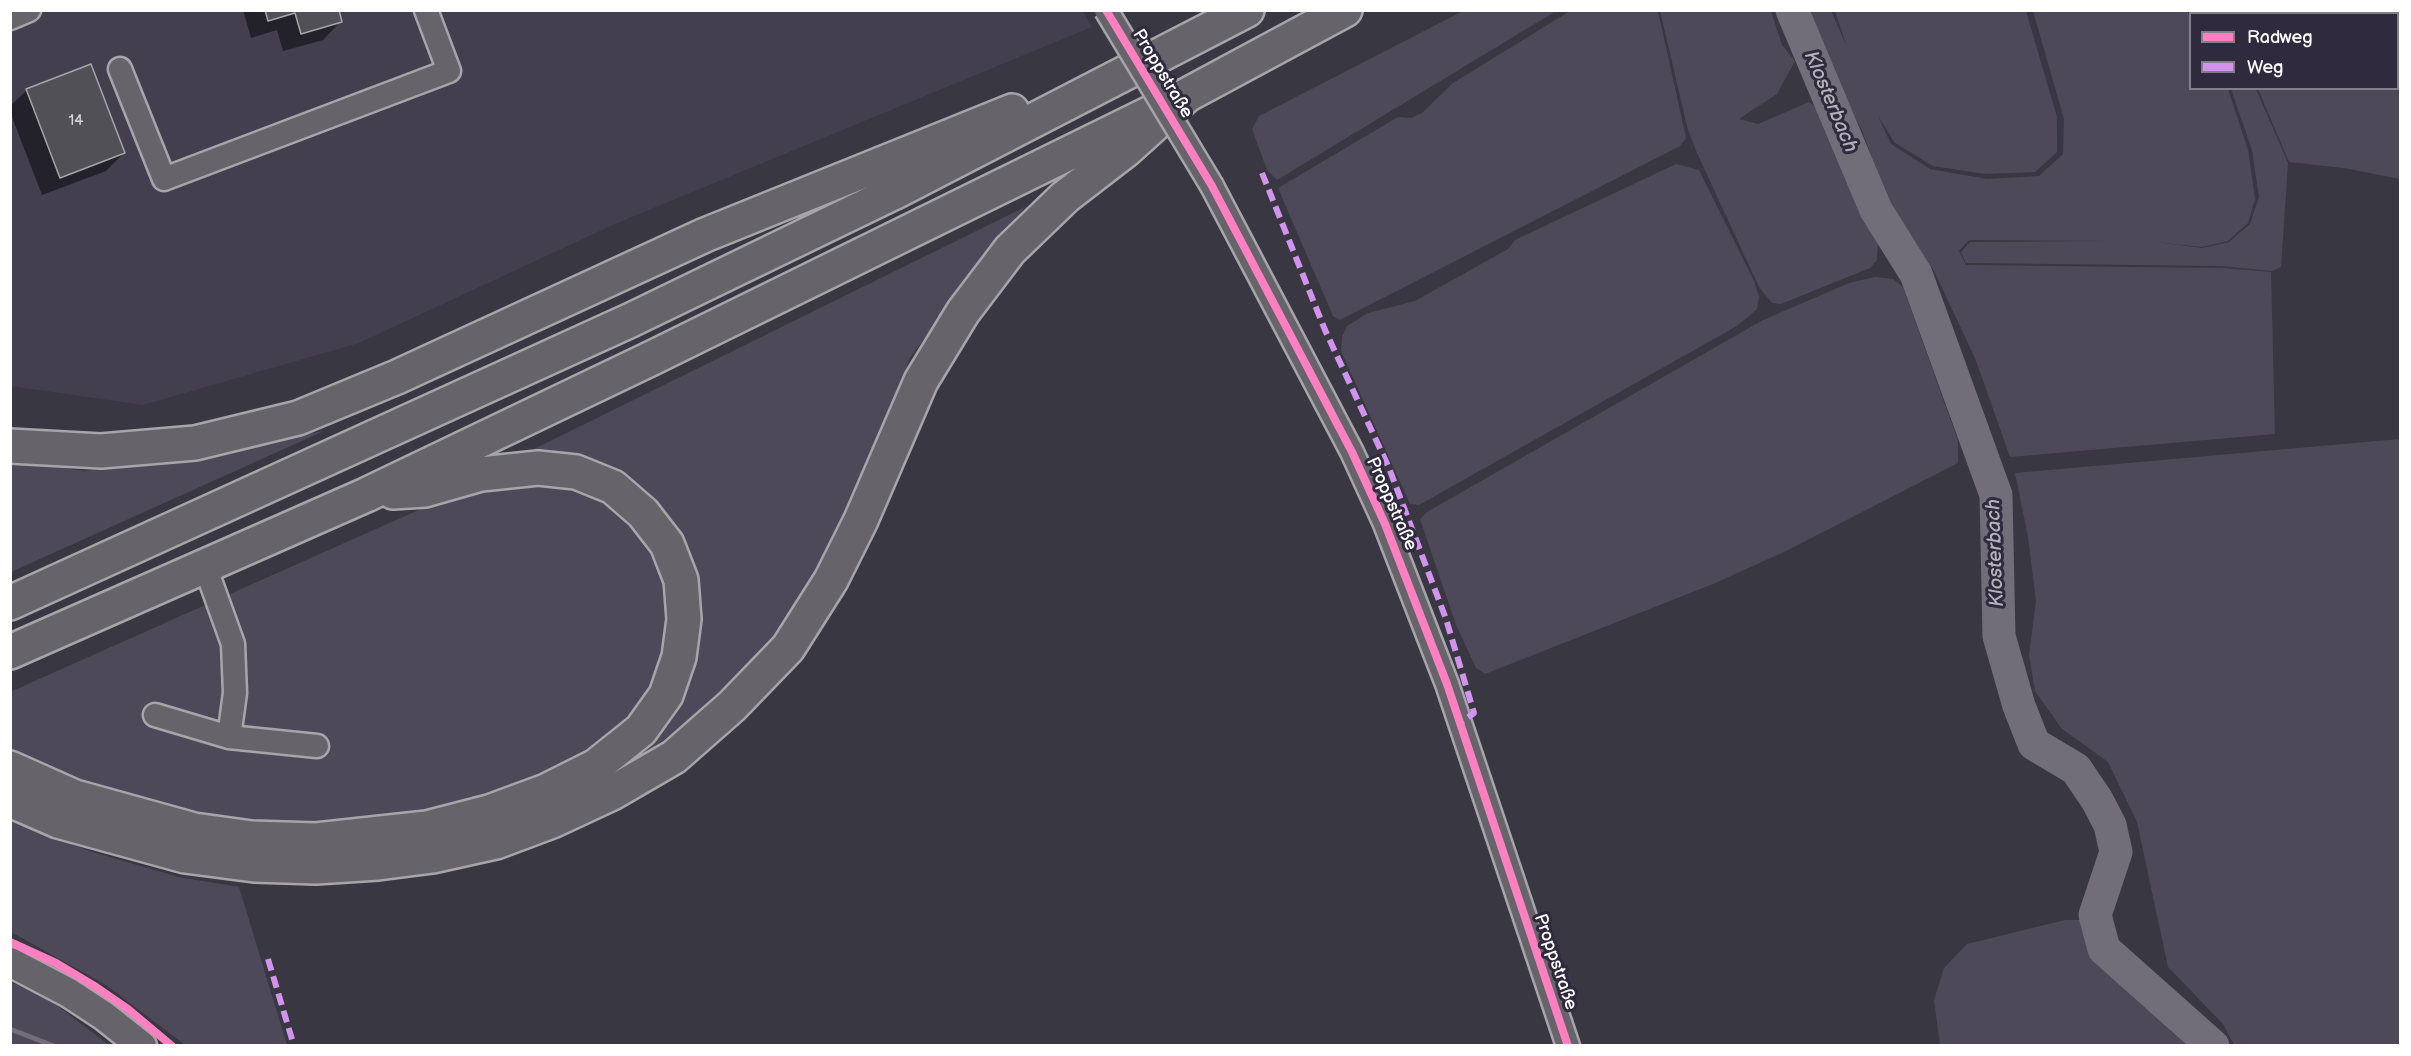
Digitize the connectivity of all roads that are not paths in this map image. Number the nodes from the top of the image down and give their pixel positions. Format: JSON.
{"nodes":[{"id":1,"x":29,"y":10,"type":"edge"},
{"id":2,"x":426,"y":10,"type":"edge"},
{"id":3,"x":1106,"y":10,"type":"edge"},
{"id":4,"x":1247,"y":10,"type":"edge"},
{"id":5,"x":1345,"y":10,"type":"edge"},
{"id":6,"x":10,"y":18,"type":"edge"},
{"id":7,"x":120,"y":69,"type":"dead end"},
{"id":8,"x":1123,"y":76,"type":"junction"},
{"id":9,"x":1187,"y":95,"type":"junction"},
{"id":10,"x":10,"y":446,"type":"edge"},
{"id":11,"x":366,"y":495,"type":"junction"},
{"id":12,"x":206,"y":566,"type":"junction"},
{"id":13,"x":10,"y":603,"type":"edge"},
{"id":14,"x":10,"y":652,"type":"edge"},
{"id":15,"x":155,"y":714,"type":"dead end"},
{"id":16,"x":229,"y":737,"type":"junction"},
{"id":17,"x":317,"y":746,"type":"dead end"},
{"id":18,"x":10,"y":768,"type":"edge"},
{"id":19,"x":10,"y":800,"type":"edge"},
{"id":20,"x":10,"y":962,"type":"edge"},
{"id":21,"x":142,"y":1046,"type":"edge"},
{"id":22,"x":1568,"y":1046,"type":"edge"}],
"edges":[{"from":1,"to":6,"type":"street"},
{"from":2,"to":7,"type":"street"},
{"from":3,"to":22,"type":"street","name":"Proppstraße","bridge":true},
{"from":4,"to":8,"type":"highway"},
{"from":5,"to":9,"type":"highway"},
{"from":8,"to":10,"type":"highway"},
{"from":8,"to":13,"type":"highway"},
{"from":9,"to":11,"type":"highway"},
{"from":9,"to":19,"type":"highway"},
{"from":11,"to":12,"type":"highway"},
{"from":11,"to":18,"type":"highway"},
{"from":12,"to":14,"type":"highway"},
{"from":12,"to":16,"type":"street"},
{"from":15,"to":16,"type":"street"},
{"from":16,"to":17,"type":"street"},
{"from":20,"to":21,"type":"main road"}]}
